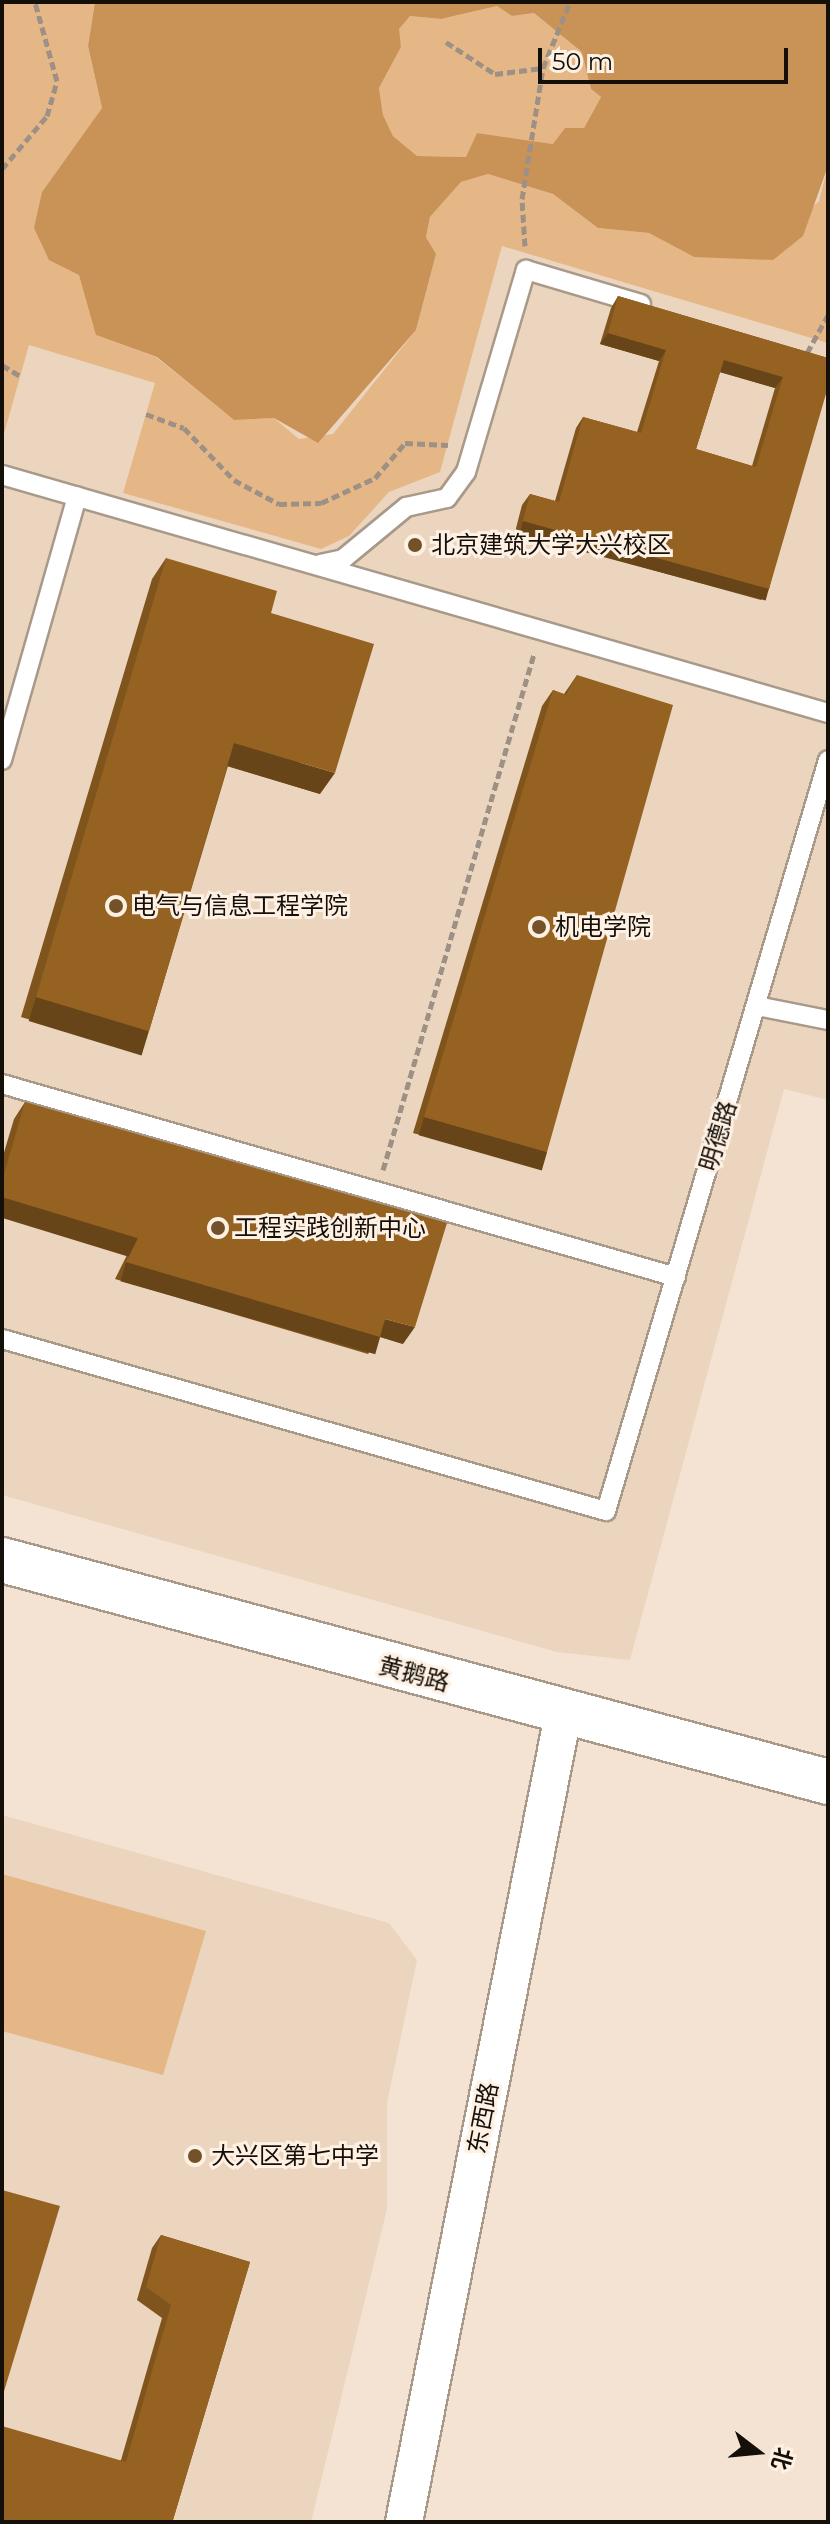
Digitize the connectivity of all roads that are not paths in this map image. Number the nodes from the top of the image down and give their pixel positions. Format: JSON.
{"nodes":[{"id":1,"x":659,"y":310,"type":"edge"},
{"id":2,"x":2,"y":475,"type":"edge"},
{"id":3,"x":77,"y":496,"type":"junction"},
{"id":4,"x":315,"y":565,"type":"junction"},
{"id":5,"x":828,"y":713,"type":"edge"},
{"id":6,"x":2,"y":760,"type":"edge"},
{"id":7,"x":828,"y":760,"type":"edge"},
{"id":8,"x":757,"y":1006,"type":"junction"},
{"id":9,"x":828,"y":1020,"type":"edge"},
{"id":10,"x":2,"y":1084,"type":"edge"},
{"id":11,"x":676,"y":1277,"type":"junction"},
{"id":12,"x":2,"y":1339,"type":"edge"},
{"id":13,"x":2,"y":1560,"type":"edge"},
{"id":14,"x":563,"y":1715,"type":"junction"},
{"id":15,"x":828,"y":1782,"type":"edge"},
{"id":16,"x":404,"y":2522,"type":"edge"}],
"edges":[{"from":1,"to":4,"type":"lane"},
{"from":2,"to":3,"type":"lane"},
{"from":3,"to":4,"type":"lane"},
{"from":3,"to":6,"type":"lane"},
{"from":4,"to":5,"type":"lane"},
{"from":7,"to":8,"type":"lane","name":"明德路"},
{"from":8,"to":9,"type":"lane"},
{"from":8,"to":11,"type":"lane","name":"明德路"},
{"from":10,"to":11,"type":"lane"},
{"from":11,"to":12,"type":"lane","name":"明德路"},
{"from":13,"to":14,"type":"street","name":"黄鹅路"},
{"from":14,"to":15,"type":"street","name":"黄鹅路"},
{"from":14,"to":16,"type":"street","name":"东西路"}]}
